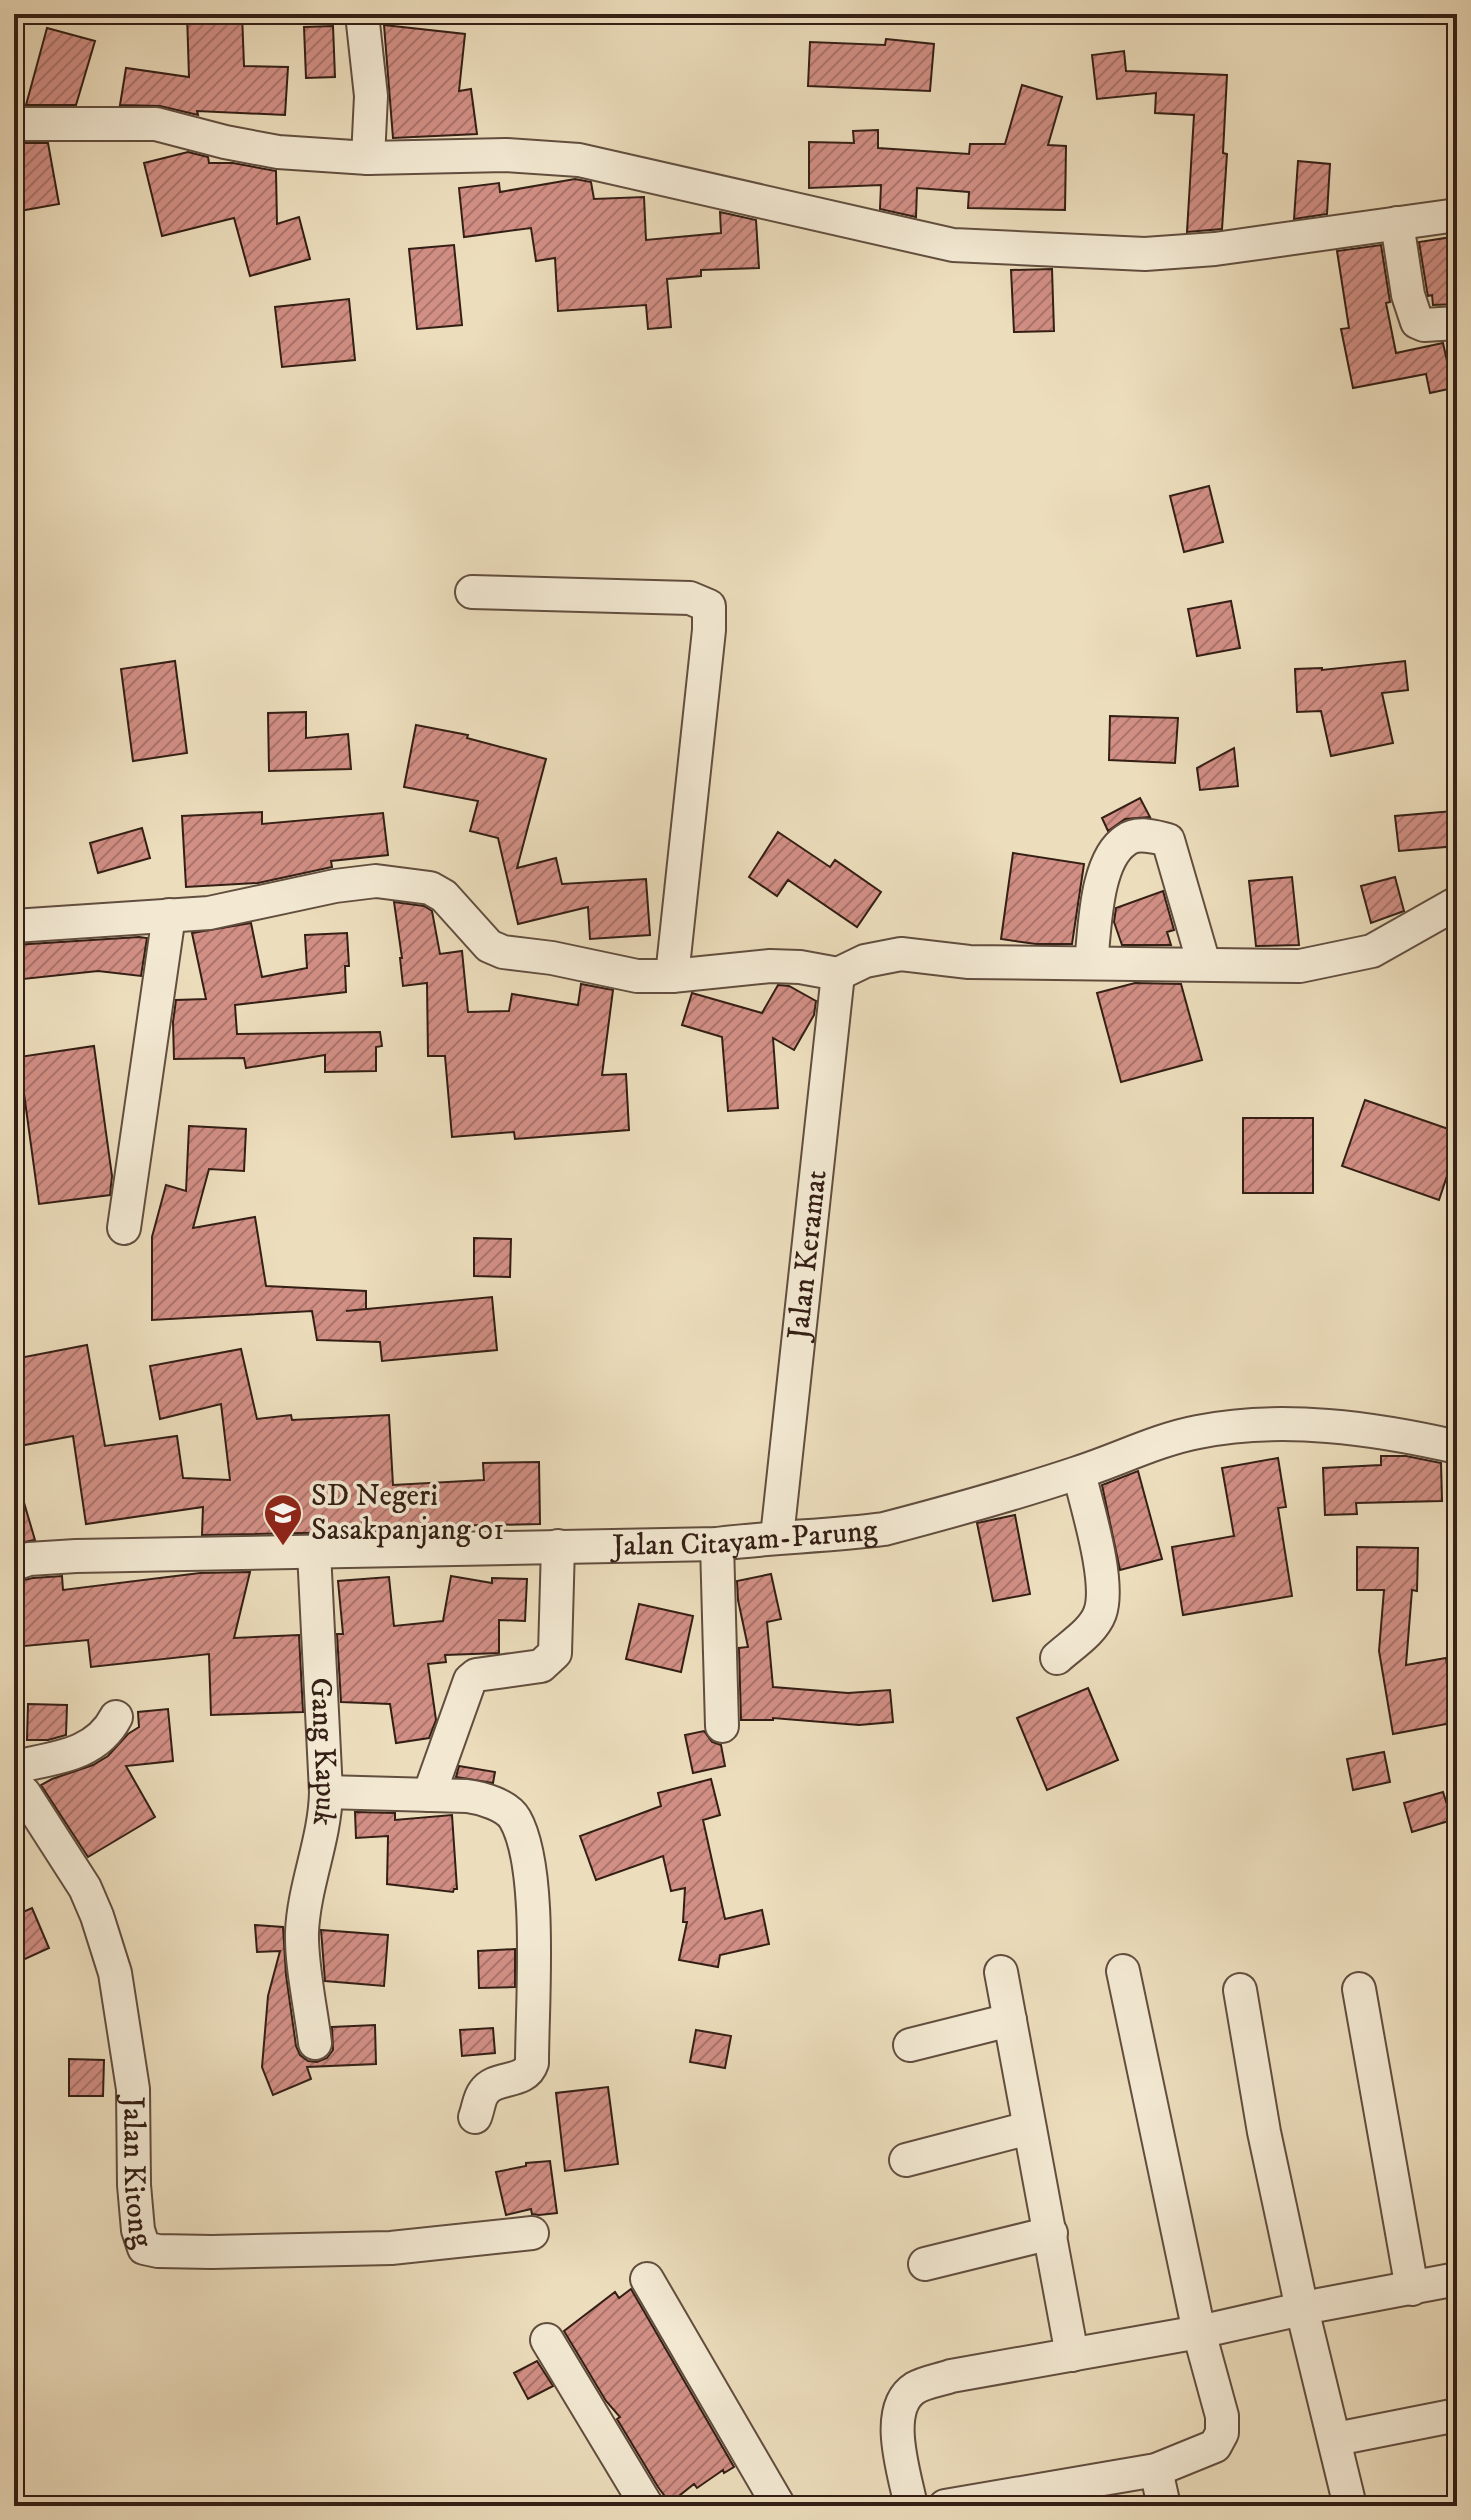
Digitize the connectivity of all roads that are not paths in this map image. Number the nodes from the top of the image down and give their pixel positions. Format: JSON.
{"nodes":[{"id":1,"x":362,"y":14,"type":"edge"},
{"id":2,"x":14,"y":124,"type":"edge"},
{"id":3,"x":368,"y":158,"type":"junction"},
{"id":4,"x":1457,"y":215,"type":"edge"},
{"id":5,"x":1397,"y":223,"type":"junction"},
{"id":6,"x":1457,"y":323,"type":"edge"},
{"id":7,"x":472,"y":592,"type":"dead end"},
{"id":8,"x":1457,"y":903,"type":"edge"},
{"id":9,"x":169,"y":915,"type":"junction"},
{"id":10,"x":14,"y":926,"type":"edge"},
{"id":11,"x":1091,"y":963,"type":"junction"},
{"id":12,"x":1204,"y":964,"type":"junction"},
{"id":13,"x":838,"y":974,"type":"junction"},
{"id":14,"x":672,"y":976,"type":"junction"},
{"id":15,"x":124,"y":1228,"type":"dead end"},
{"id":16,"x":1457,"y":1447,"type":"edge"},
{"id":17,"x":1079,"y":1473,"type":"junction"},
{"id":18,"x":777,"y":1537,"type":"junction"},
{"id":19,"x":717,"y":1544,"type":"junction"},
{"id":20,"x":558,"y":1546,"type":"junction"},
{"id":21,"x":314,"y":1552,"type":"junction"},
{"id":22,"x":14,"y":1564,"type":"edge"},
{"id":23,"x":1057,"y":1658,"type":"dead end"},
{"id":24,"x":116,"y":1717,"type":"dead end"},
{"id":25,"x":722,"y":1726,"type":"dead end"},
{"id":26,"x":14,"y":1767,"type":"edge"},
{"id":27,"x":14,"y":1783,"type":"edge"},
{"id":28,"x":326,"y":1792,"type":"junction"},
{"id":29,"x":429,"y":1795,"type":"junction"},
{"id":30,"x":1123,"y":1971,"type":"dead end"},
{"id":31,"x":1001,"y":1972,"type":"dead end"},
{"id":32,"x":1359,"y":1989,"type":"dead end"},
{"id":33,"x":1240,"y":1990,"type":"dead end"},
{"id":34,"x":1010,"y":2020,"type":"junction"},
{"id":35,"x":315,"y":2043,"type":"dead end"},
{"id":36,"x":910,"y":2045,"type":"dead end"},
{"id":37,"x":475,"y":2117,"type":"dead end"},
{"id":38,"x":1029,"y":2128,"type":"junction"},
{"id":39,"x":906,"y":2160,"type":"dead end"},
{"id":40,"x":532,"y":2233,"type":"dead end"},
{"id":41,"x":1051,"y":2233,"type":"junction"},
{"id":42,"x":925,"y":2264,"type":"dead end"},
{"id":43,"x":647,"y":2279,"type":"dead end"},
{"id":44,"x":1457,"y":2279,"type":"edge"},
{"id":45,"x":1412,"y":2289,"type":"junction"},
{"id":46,"x":1302,"y":2309,"type":"junction"},
{"id":47,"x":1199,"y":2332,"type":"junction"},
{"id":48,"x":547,"y":2340,"type":"dead end"},
{"id":49,"x":1072,"y":2355,"type":"junction"},
{"id":50,"x":1457,"y":2415,"type":"edge"},
{"id":51,"x":1336,"y":2439,"type":"junction"},
{"id":52,"x":1156,"y":2470,"type":"junction"},
{"id":53,"x":770,"y":2490,"type":"edge"},
{"id":54,"x":647,"y":2506,"type":"edge"},
{"id":55,"x":911,"y":2506,"type":"edge"},
{"id":56,"x":945,"y":2506,"type":"edge"},
{"id":57,"x":1164,"y":2506,"type":"edge"},
{"id":58,"x":1350,"y":2506,"type":"edge"}],
"edges":[{"from":1,"to":3,"type":"street"},
{"from":2,"to":3,"type":"street"},
{"from":3,"to":5,"type":"street"},
{"from":4,"to":5,"type":"street"},
{"from":5,"to":6,"type":"street"},
{"from":7,"to":14,"type":"street"},
{"from":8,"to":12,"type":"street"},
{"from":9,"to":10,"type":"street"},
{"from":9,"to":14,"type":"street"},
{"from":9,"to":15,"type":"street"},
{"from":11,"to":12,"type":"street"},
{"from":11,"to":12,"type":"street"},
{"from":11,"to":13,"type":"street"},
{"from":13,"to":14,"type":"street"},
{"from":13,"to":18,"type":"street","name":"Jalan Keramat"},
{"from":16,"to":17,"type":"street","name":"Jalan Citayam-Parung"},
{"from":17,"to":18,"type":"street","name":"Jalan Citayam-Parung"},
{"from":17,"to":23,"type":"street"},
{"from":18,"to":19,"type":"street","name":"Jalan Citayam-Parung"},
{"from":19,"to":20,"type":"street","name":"Jalan Citayam-Parung"},
{"from":19,"to":25,"type":"street"},
{"from":20,"to":21,"type":"street","name":"Jalan Citayam-Parung"},
{"from":20,"to":29,"type":"street"},
{"from":21,"to":22,"type":"street","name":"Jalan Citayam-Parung"},
{"from":21,"to":28,"type":"street","name":"Gang Kapuk"},
{"from":24,"to":26,"type":"street"},
{"from":27,"to":40,"type":"street","name":"Jalan Kitong"},
{"from":28,"to":29,"type":"street"},
{"from":28,"to":35,"type":"street","name":"Gang Kapuk"},
{"from":29,"to":37,"type":"street"},
{"from":30,"to":47,"type":"street"},
{"from":31,"to":34,"type":"street"},
{"from":32,"to":45,"type":"street"},
{"from":33,"to":46,"type":"street"},
{"from":34,"to":36,"type":"street"},
{"from":34,"to":38,"type":"street"},
{"from":38,"to":39,"type":"street"},
{"from":38,"to":41,"type":"street"},
{"from":41,"to":42,"type":"street"},
{"from":41,"to":49,"type":"street"},
{"from":43,"to":53,"type":"street"},
{"from":44,"to":45,"type":"street"},
{"from":45,"to":46,"type":"street"},
{"from":46,"to":47,"type":"street"},
{"from":46,"to":51,"type":"street"},
{"from":47,"to":49,"type":"street"},
{"from":47,"to":52,"type":"street"},
{"from":48,"to":54,"type":"street"},
{"from":49,"to":55,"type":"street"},
{"from":50,"to":51,"type":"street"},
{"from":51,"to":58,"type":"street"},
{"from":52,"to":56,"type":"street"},
{"from":52,"to":57,"type":"street"}]}
